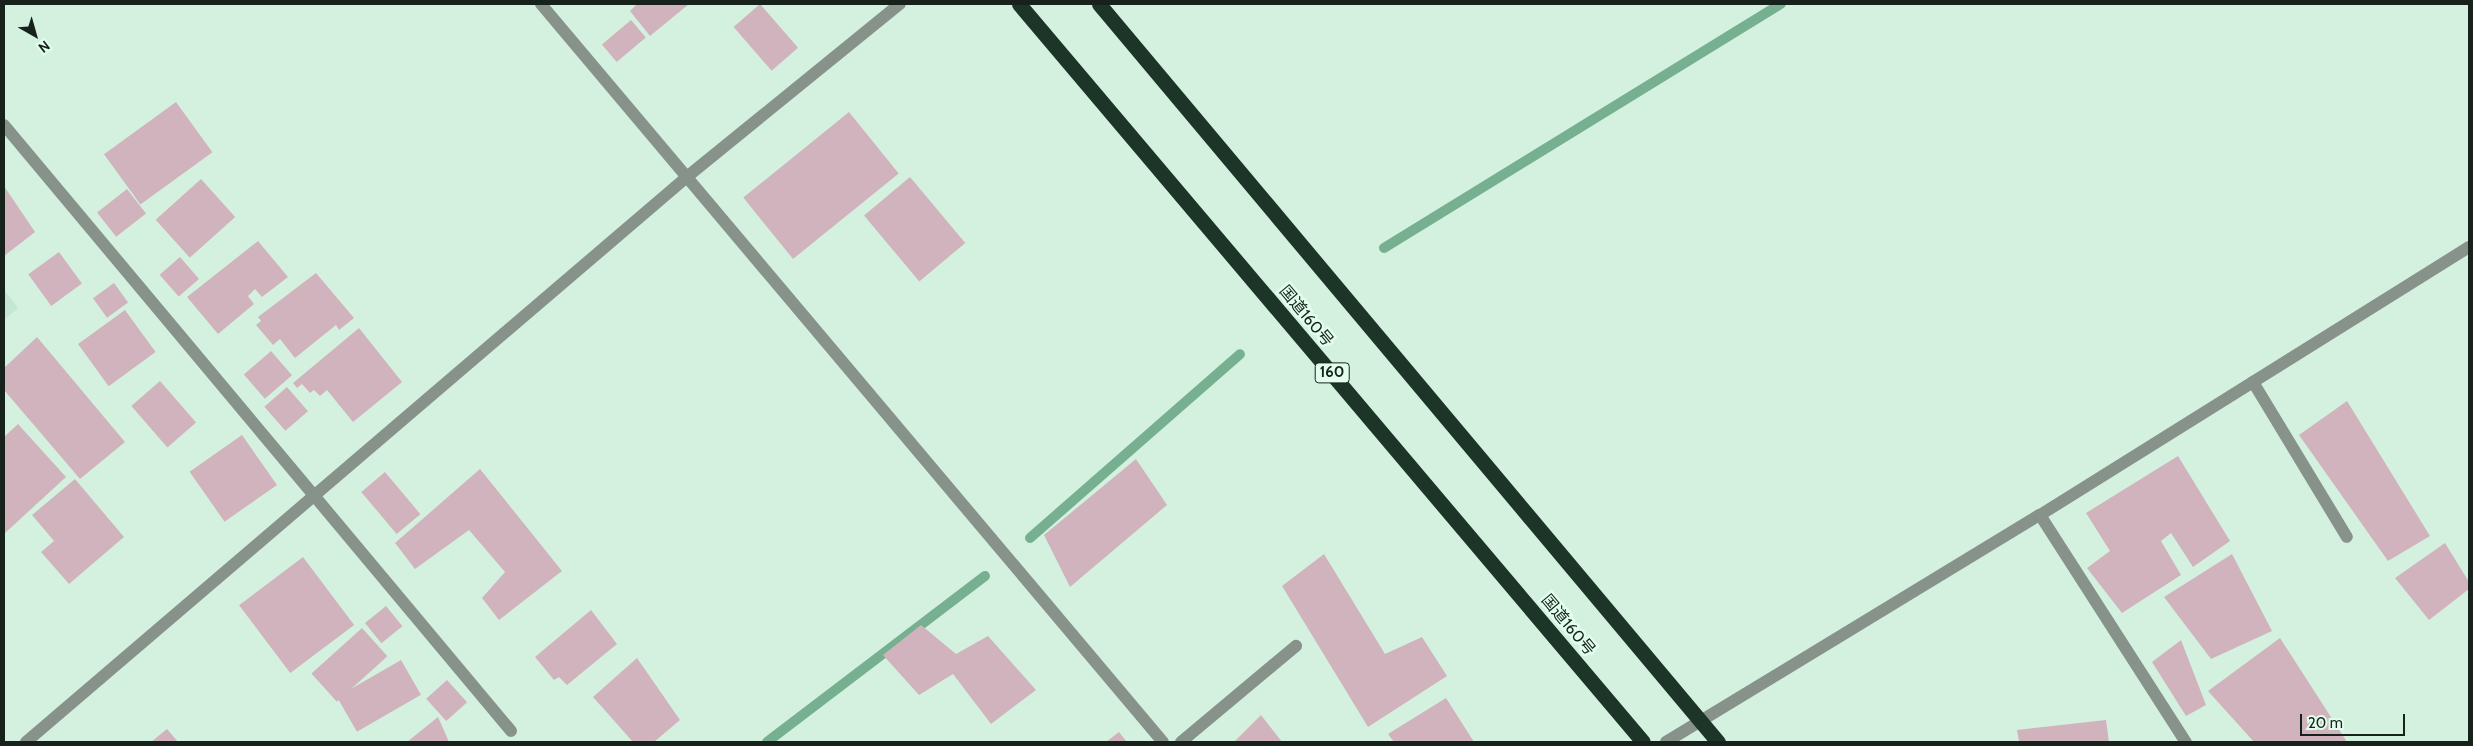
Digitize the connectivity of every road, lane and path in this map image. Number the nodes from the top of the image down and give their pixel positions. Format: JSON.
{"nodes":[{"id":1,"x":541,"y":4,"type":"edge"},
{"id":2,"x":900,"y":4,"type":"edge"},
{"id":3,"x":1019,"y":4,"type":"edge"},
{"id":4,"x":1099,"y":4,"type":"edge"},
{"id":5,"x":4,"y":125,"type":"edge"},
{"id":6,"x":688,"y":176,"type":"junction"},
{"id":7,"x":2469,"y":247,"type":"edge"},
{"id":8,"x":2253,"y":382,"type":"junction"},
{"id":9,"x":316,"y":498,"type":"junction"},
{"id":10,"x":2040,"y":515,"type":"junction"},
{"id":11,"x":2347,"y":537,"type":"dead end"},
{"id":12,"x":1296,"y":646,"type":"dead end"},
{"id":13,"x":1701,"y":720,"type":"junction"},
{"id":14,"x":511,"y":731,"type":"dead end"},
{"id":15,"x":26,"y":742,"type":"edge"},
{"id":16,"x":1163,"y":742,"type":"edge"},
{"id":17,"x":1181,"y":742,"type":"edge"},
{"id":18,"x":1643,"y":742,"type":"edge"},
{"id":19,"x":1666,"y":742,"type":"edge"},
{"id":20,"x":1718,"y":742,"type":"edge"},
{"id":21,"x":2186,"y":742,"type":"edge"}],
"edges":[{"from":1,"to":6,"type":"street"},
{"from":2,"to":6,"type":"street"},
{"from":3,"to":18,"type":"highway","name":"国道160号","number":"160"},
{"from":4,"to":13,"type":"highway"},
{"from":5,"to":9,"type":"street"},
{"from":6,"to":9,"type":"street"},
{"from":6,"to":16,"type":"street"},
{"from":7,"to":8,"type":"street"},
{"from":8,"to":10,"type":"street"},
{"from":8,"to":11,"type":"street"},
{"from":9,"to":14,"type":"street"},
{"from":9,"to":15,"type":"street"},
{"from":10,"to":13,"type":"street"},
{"from":10,"to":21,"type":"street"},
{"from":12,"to":17,"type":"street"},
{"from":13,"to":19,"type":"street"},
{"from":13,"to":20,"type":"highway"}]}
